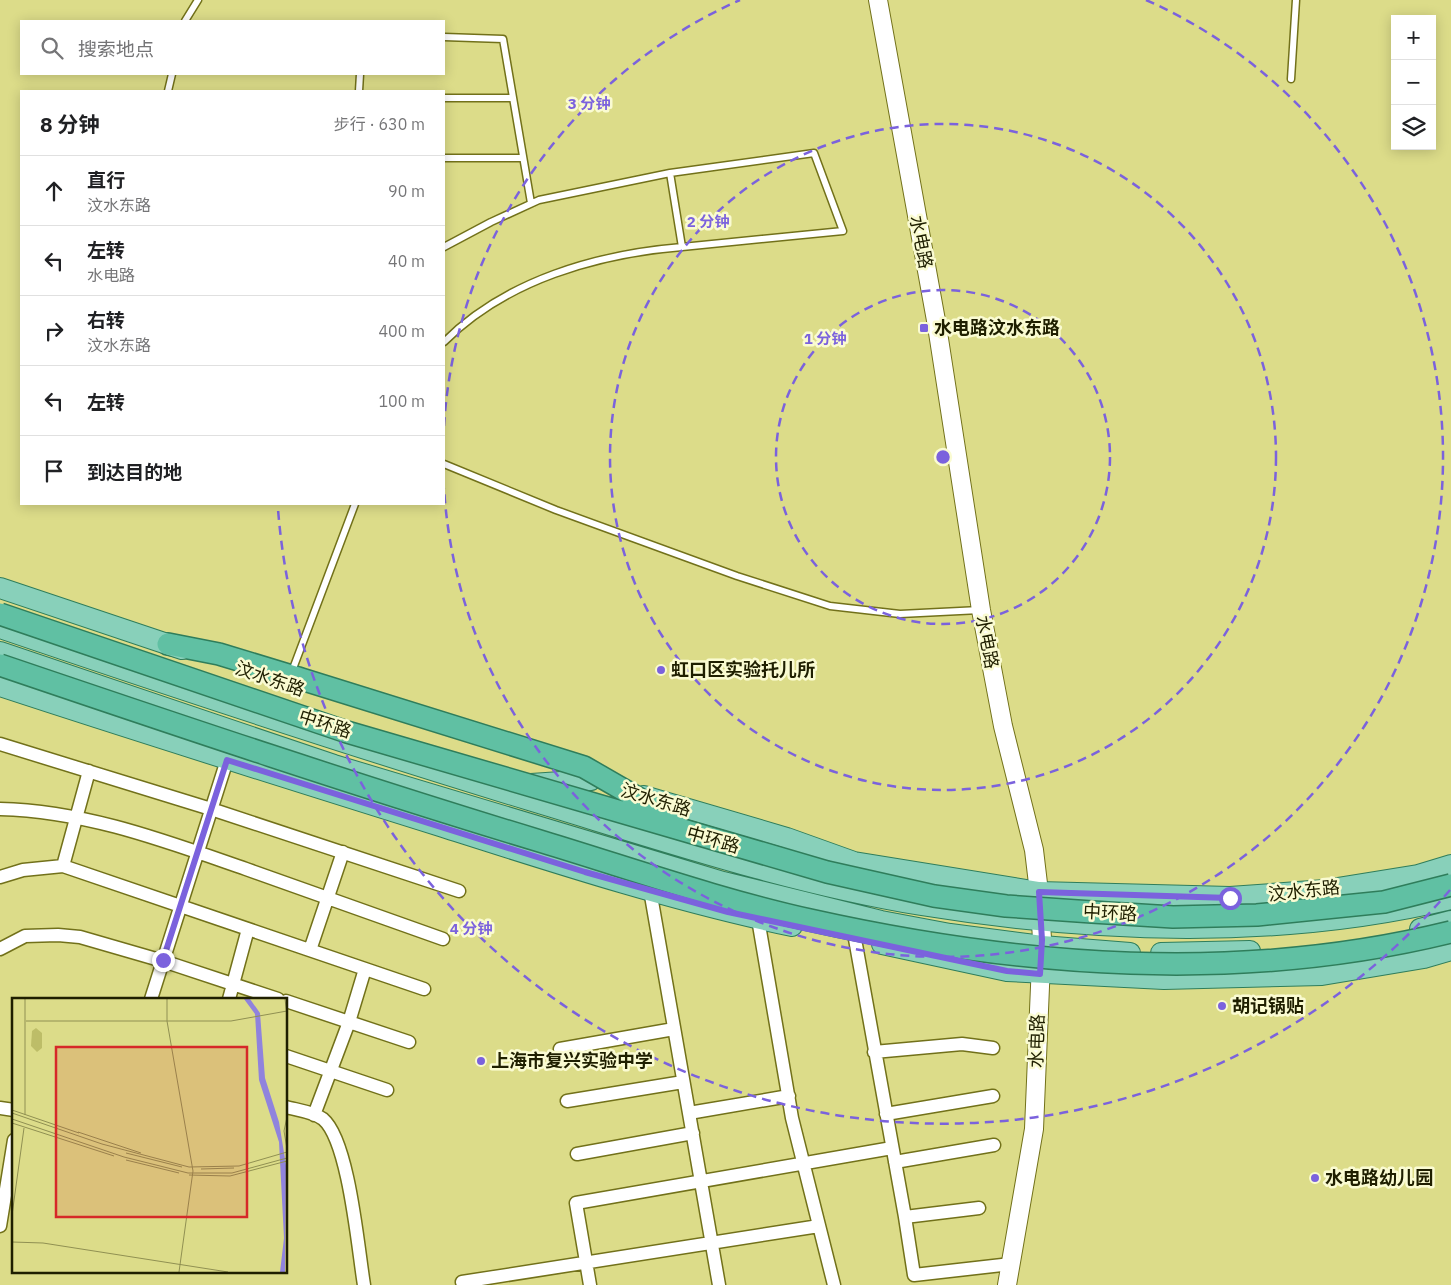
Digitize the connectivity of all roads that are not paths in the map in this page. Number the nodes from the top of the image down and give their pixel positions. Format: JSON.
{"nodes":[{"id":1,"x":198,"y":0,"type":"edge"},
{"id":2,"x":878,"y":0,"type":"edge"},
{"id":3,"x":1296,"y":0,"type":"edge"},
{"id":4,"x":186,"y":20,"type":"edge"},
{"id":5,"x":445,"y":37,"type":"edge"},
{"id":6,"x":172,"y":75,"type":"edge"},
{"id":7,"x":360,"y":75,"type":"edge"},
{"id":8,"x":1290,"y":79,"type":"dead end"},
{"id":9,"x":168,"y":90,"type":"edge"},
{"id":10,"x":359,"y":90,"type":"edge"},
{"id":11,"x":445,"y":98,"type":"edge"},
{"id":12,"x":513,"y":98,"type":"junction"},
{"id":13,"x":445,"y":158,"type":"edge"},
{"id":14,"x":523,"y":158,"type":"junction"},
{"id":15,"x":670,"y":173,"type":"junction"},
{"id":16,"x":531,"y":203,"type":"junction"},
{"id":17,"x":445,"y":247,"type":"edge"},
{"id":18,"x":682,"y":247,"type":"junction"},
{"id":19,"x":445,"y":341,"type":"edge"},
{"id":20,"x":445,"y":464,"type":"edge"},
{"id":21,"x":354,"y":505,"type":"edge"},
{"id":22,"x":0,"y":588,"type":"edge"},
{"id":23,"x":981,"y":610,"type":"junction"},
{"id":24,"x":0,"y":614,"type":"edge"},
{"id":25,"x":0,"y":628,"type":"edge"},
{"id":26,"x":168,"y":644,"type":"junction"},
{"id":27,"x":0,"y":652,"type":"edge"},
{"id":28,"x":0,"y":665,"type":"edge"},
{"id":29,"x":296,"y":672,"type":"junction"},
{"id":30,"x":0,"y":686,"type":"edge"},
{"id":31,"x":196,"y":719,"type":"junction"},
{"id":32,"x":132,"y":730,"type":"junction"},
{"id":33,"x":0,"y":744,"type":"edge"},
{"id":34,"x":227,"y":760,"type":"junction"},
{"id":35,"x":89,"y":771,"type":"junction"},
{"id":36,"x":591,"y":780,"type":"junction"},
{"id":37,"x":485,"y":787,"type":"junction"},
{"id":38,"x":671,"y":804,"type":"junction"},
{"id":39,"x":211,"y":808,"type":"junction"},
{"id":40,"x":0,"y":809,"type":"edge"},
{"id":41,"x":476,"y":809,"type":"junction"},
{"id":42,"x":76,"y":816,"type":"junction"},
{"id":43,"x":706,"y":838,"type":"junction"},
{"id":44,"x":786,"y":838,"type":"junction"},
{"id":45,"x":197,"y":852,"type":"junction"},
{"id":46,"x":343,"y":852,"type":"junction"},
{"id":47,"x":1451,"y":865,"type":"edge"},
{"id":48,"x":62,"y":866,"type":"junction"},
{"id":49,"x":569,"y":866,"type":"junction"},
{"id":50,"x":0,"y":877,"type":"edge"},
{"id":51,"x":1389,"y":879,"type":"junction"},
{"id":52,"x":1451,"y":885,"type":"edge"},
{"id":53,"x":838,"y":888,"type":"junction"},
{"id":54,"x":650,"y":890,"type":"junction"},
{"id":55,"x":459,"y":891,"type":"dead end"},
{"id":56,"x":1039,"y":892,"type":"junction"},
{"id":57,"x":328,"y":898,"type":"junction"},
{"id":58,"x":1451,"y":899,"type":"edge"},
{"id":59,"x":180,"y":906,"type":"junction"},
{"id":60,"x":758,"y":919,"type":"junction"},
{"id":61,"x":1341,"y":919,"type":"junction"},
{"id":62,"x":1040,"y":920,"type":"junction"},
{"id":63,"x":1451,"y":921,"type":"edge"},
{"id":64,"x":248,"y":929,"type":"junction"},
{"id":65,"x":1451,"y":932,"type":"edge"},
{"id":66,"x":1400,"y":933,"type":"junction"},
{"id":67,"x":443,"y":939,"type":"dead end"},
{"id":68,"x":855,"y":939,"type":"junction"},
{"id":69,"x":1042,"y":946,"type":"junction"},
{"id":70,"x":0,"y":949,"type":"edge"},
{"id":71,"x":310,"y":950,"type":"junction"},
{"id":72,"x":1451,"y":950,"type":"edge"},
{"id":73,"x":163,"y":960,"type":"junction"},
{"id":74,"x":365,"y":969,"type":"junction"},
{"id":75,"x":1359,"y":969,"type":"junction"},
{"id":76,"x":1040,"y":974,"type":"junction"},
{"id":77,"x":233,"y":984,"type":"junction"},
{"id":78,"x":424,"y":989,"type":"dead end"},
{"id":79,"x":151,"y":998,"type":"edge"},
{"id":80,"x":229,"y":998,"type":"edge"},
{"id":81,"x":275,"y":998,"type":"edge"},
{"id":82,"x":288,"y":1003,"type":"edge"},
{"id":83,"x":349,"y":1022,"type":"junction"},
{"id":84,"x":674,"y":1029,"type":"junction"},
{"id":85,"x":409,"y":1042,"type":"dead end"},
{"id":86,"x":993,"y":1048,"type":"dead end"},
{"id":87,"x":560,"y":1049,"type":"dead end"},
{"id":88,"x":874,"y":1052,"type":"junction"},
{"id":89,"x":288,"y":1057,"type":"edge"},
{"id":90,"x":332,"y":1071,"type":"junction"},
{"id":91,"x":683,"y":1082,"type":"junction"},
{"id":92,"x":387,"y":1090,"type":"dead end"},
{"id":93,"x":789,"y":1096,"type":"junction"},
{"id":94,"x":993,"y":1096,"type":"dead end"},
{"id":95,"x":567,"y":1101,"type":"dead end"},
{"id":96,"x":288,"y":1108,"type":"edge"},
{"id":97,"x":689,"y":1113,"type":"junction"},
{"id":98,"x":886,"y":1114,"type":"junction"},
{"id":99,"x":314,"y":1116,"type":"junction"},
{"id":100,"x":692,"y":1133,"type":"junction"},
{"id":101,"x":994,"y":1145,"type":"dead end"},
{"id":102,"x":892,"y":1148,"type":"junction"},
{"id":103,"x":12,"y":1152,"type":"edge"},
{"id":104,"x":577,"y":1154,"type":"dead end"},
{"id":105,"x":895,"y":1162,"type":"junction"},
{"id":106,"x":804,"y":1163,"type":"junction"},
{"id":107,"x":701,"y":1181,"type":"junction"},
{"id":108,"x":979,"y":1208,"type":"dead end"},
{"id":109,"x":905,"y":1217,"type":"junction"},
{"id":110,"x":0,"y":1226,"type":"edge"},
{"id":111,"x":820,"y":1226,"type":"junction"},
{"id":112,"x":712,"y":1243,"type":"junction"},
{"id":113,"x":586,"y":1263,"type":"junction"},
{"id":114,"x":1011,"y":1264,"type":"junction"},
{"id":115,"x":462,"y":1282,"type":"dead end"},
{"id":116,"x":364,"y":1285,"type":"edge"},
{"id":117,"x":590,"y":1285,"type":"edge"},
{"id":118,"x":719,"y":1285,"type":"edge"},
{"id":119,"x":834,"y":1285,"type":"edge"},
{"id":120,"x":1007,"y":1285,"type":"edge"}],
"edges":[{"from":1,"to":4,"type":"lane"},
{"from":2,"to":23,"type":"main road","name":"水电路"},
{"from":3,"to":8,"type":"lane"},
{"from":5,"to":12,"type":"lane"},
{"from":6,"to":9,"type":"lane"},
{"from":7,"to":10,"type":"lane"},
{"from":11,"to":12,"type":"lane"},
{"from":12,"to":14,"type":"lane"},
{"from":13,"to":14,"type":"lane"},
{"from":14,"to":16,"type":"lane"},
{"from":15,"to":16,"type":"lane"},
{"from":15,"to":18,"type":"lane"},
{"from":15,"to":18,"type":"lane"},
{"from":16,"to":17,"type":"lane"},
{"from":18,"to":19,"type":"lane"},
{"from":20,"to":23,"type":"lane"},
{"from":21,"to":29,"type":"lane"},
{"from":22,"to":26,"type":"main road","name":"汶水东路"},
{"from":23,"to":56,"type":"main road","name":"水电路"},
{"from":24,"to":43,"type":"highway","name":"中环路","bridge":true},
{"from":25,"to":37,"type":"main road","name":"汶水东路"},
{"from":26,"to":29,"type":"highway"},
{"from":26,"to":36,"type":"main road","name":"汶水东路"},
{"from":27,"to":31,"type":"main road"},
{"from":28,"to":65,"type":"highway","bridge":true},
{"from":29,"to":38,"type":"street"},
{"from":29,"to":43,"type":"highway","bridge":true},
{"from":30,"to":32,"type":"main road"},
{"from":31,"to":32,"type":"main road"},
{"from":31,"to":41,"type":"main road"},
{"from":32,"to":34,"type":"main road"},
{"from":33,"to":35,"type":"street"},
{"from":34,"to":39,"type":"street"},
{"from":34,"to":49,"type":"main road"},
{"from":35,"to":39,"type":"street"},
{"from":35,"to":42,"type":"street"},
{"from":36,"to":37,"type":"main road"},
{"from":36,"to":38,"type":"main road","name":"汶水东路"},
{"from":37,"to":53,"type":"main road","name":"汶水东路"},
{"from":38,"to":44,"type":"main road","name":"汶水东路"},
{"from":39,"to":45,"type":"street"},
{"from":39,"to":46,"type":"street"},
{"from":40,"to":42,"type":"street"},
{"from":41,"to":49,"type":"main road"},
{"from":41,"to":69,"type":"main road"},
{"from":42,"to":45,"type":"street"},
{"from":42,"to":48,"type":"street"},
{"from":43,"to":52,"type":"highway","name":"中环路","bridge":true},
{"from":44,"to":53,"type":"main road"},
{"from":44,"to":56,"type":"main road","name":"汶水东路"},
{"from":45,"to":57,"type":"street"},
{"from":45,"to":59,"type":"street"},
{"from":46,"to":55,"type":"street"},
{"from":46,"to":57,"type":"street"},
{"from":47,"to":51,"type":"main road","name":"汶水东路"},
{"from":48,"to":50,"type":"street"},
{"from":48,"to":59,"type":"street"},
{"from":49,"to":54,"type":"main road"},
{"from":51,"to":56,"type":"main road","name":"汶水东路"},
{"from":51,"to":61,"type":"main road"},
{"from":53,"to":62,"type":"main road","name":"汶水东路"},
{"from":54,"to":60,"type":"main road"},
{"from":54,"to":84,"type":"street"},
{"from":56,"to":62,"type":"main road","name":"水电路"},
{"from":57,"to":67,"type":"street"},
{"from":57,"to":71,"type":"street"},
{"from":58,"to":61,"type":"main road","name":"汶水东路"},
{"from":59,"to":64,"type":"street"},
{"from":59,"to":73,"type":"street"},
{"from":60,"to":68,"type":"main road"},
{"from":60,"to":93,"type":"street"},
{"from":61,"to":62,"type":"main road","name":"汶水东路"},
{"from":62,"to":69,"type":"main road","name":"水电路"},
{"from":63,"to":66,"type":"main road"},
{"from":64,"to":71,"type":"street"},
{"from":64,"to":77,"type":"street"},
{"from":66,"to":69,"type":"main road"},
{"from":66,"to":75,"type":"main road"},
{"from":68,"to":76,"type":"main road"},
{"from":68,"to":88,"type":"street"},
{"from":69,"to":76,"type":"main road","name":"水电路"},
{"from":70,"to":73,"type":"street"},
{"from":71,"to":74,"type":"street"},
{"from":72,"to":75,"type":"main road"},
{"from":73,"to":77,"type":"street"},
{"from":73,"to":79,"type":"street"},
{"from":74,"to":78,"type":"street"},
{"from":74,"to":83,"type":"street"},
{"from":75,"to":76,"type":"main road"},
{"from":76,"to":114,"type":"main road","name":"水电路"},
{"from":77,"to":80,"type":"street"},
{"from":77,"to":81,"type":"street"},
{"from":82,"to":83,"type":"street"},
{"from":83,"to":85,"type":"street"},
{"from":83,"to":90,"type":"street"},
{"from":84,"to":87,"type":"street"},
{"from":84,"to":91,"type":"street"},
{"from":86,"to":88,"type":"street"},
{"from":88,"to":98,"type":"street"},
{"from":89,"to":90,"type":"street"},
{"from":90,"to":92,"type":"street"},
{"from":90,"to":99,"type":"street"},
{"from":91,"to":95,"type":"street"},
{"from":91,"to":97,"type":"street"},
{"from":93,"to":97,"type":"street"},
{"from":93,"to":106,"type":"street"},
{"from":94,"to":98,"type":"street"},
{"from":96,"to":99,"type":"street"},
{"from":97,"to":100,"type":"street"},
{"from":98,"to":102,"type":"street"},
{"from":99,"to":116,"type":"street"},
{"from":100,"to":104,"type":"street"},
{"from":100,"to":107,"type":"street"},
{"from":101,"to":105,"type":"street"},
{"from":102,"to":105,"type":"street"},
{"from":102,"to":106,"type":"street"},
{"from":103,"to":110,"type":"street"},
{"from":105,"to":109,"type":"street"},
{"from":106,"to":107,"type":"street"},
{"from":106,"to":111,"type":"street"},
{"from":107,"to":112,"type":"street"},
{"from":107,"to":113,"type":"street"},
{"from":108,"to":109,"type":"street"},
{"from":109,"to":114,"type":"street"},
{"from":111,"to":112,"type":"street"},
{"from":111,"to":119,"type":"street"},
{"from":112,"to":113,"type":"street"},
{"from":112,"to":118,"type":"street"},
{"from":113,"to":115,"type":"street"},
{"from":113,"to":117,"type":"street"},
{"from":114,"to":120,"type":"main road","name":"水电路"}]}
